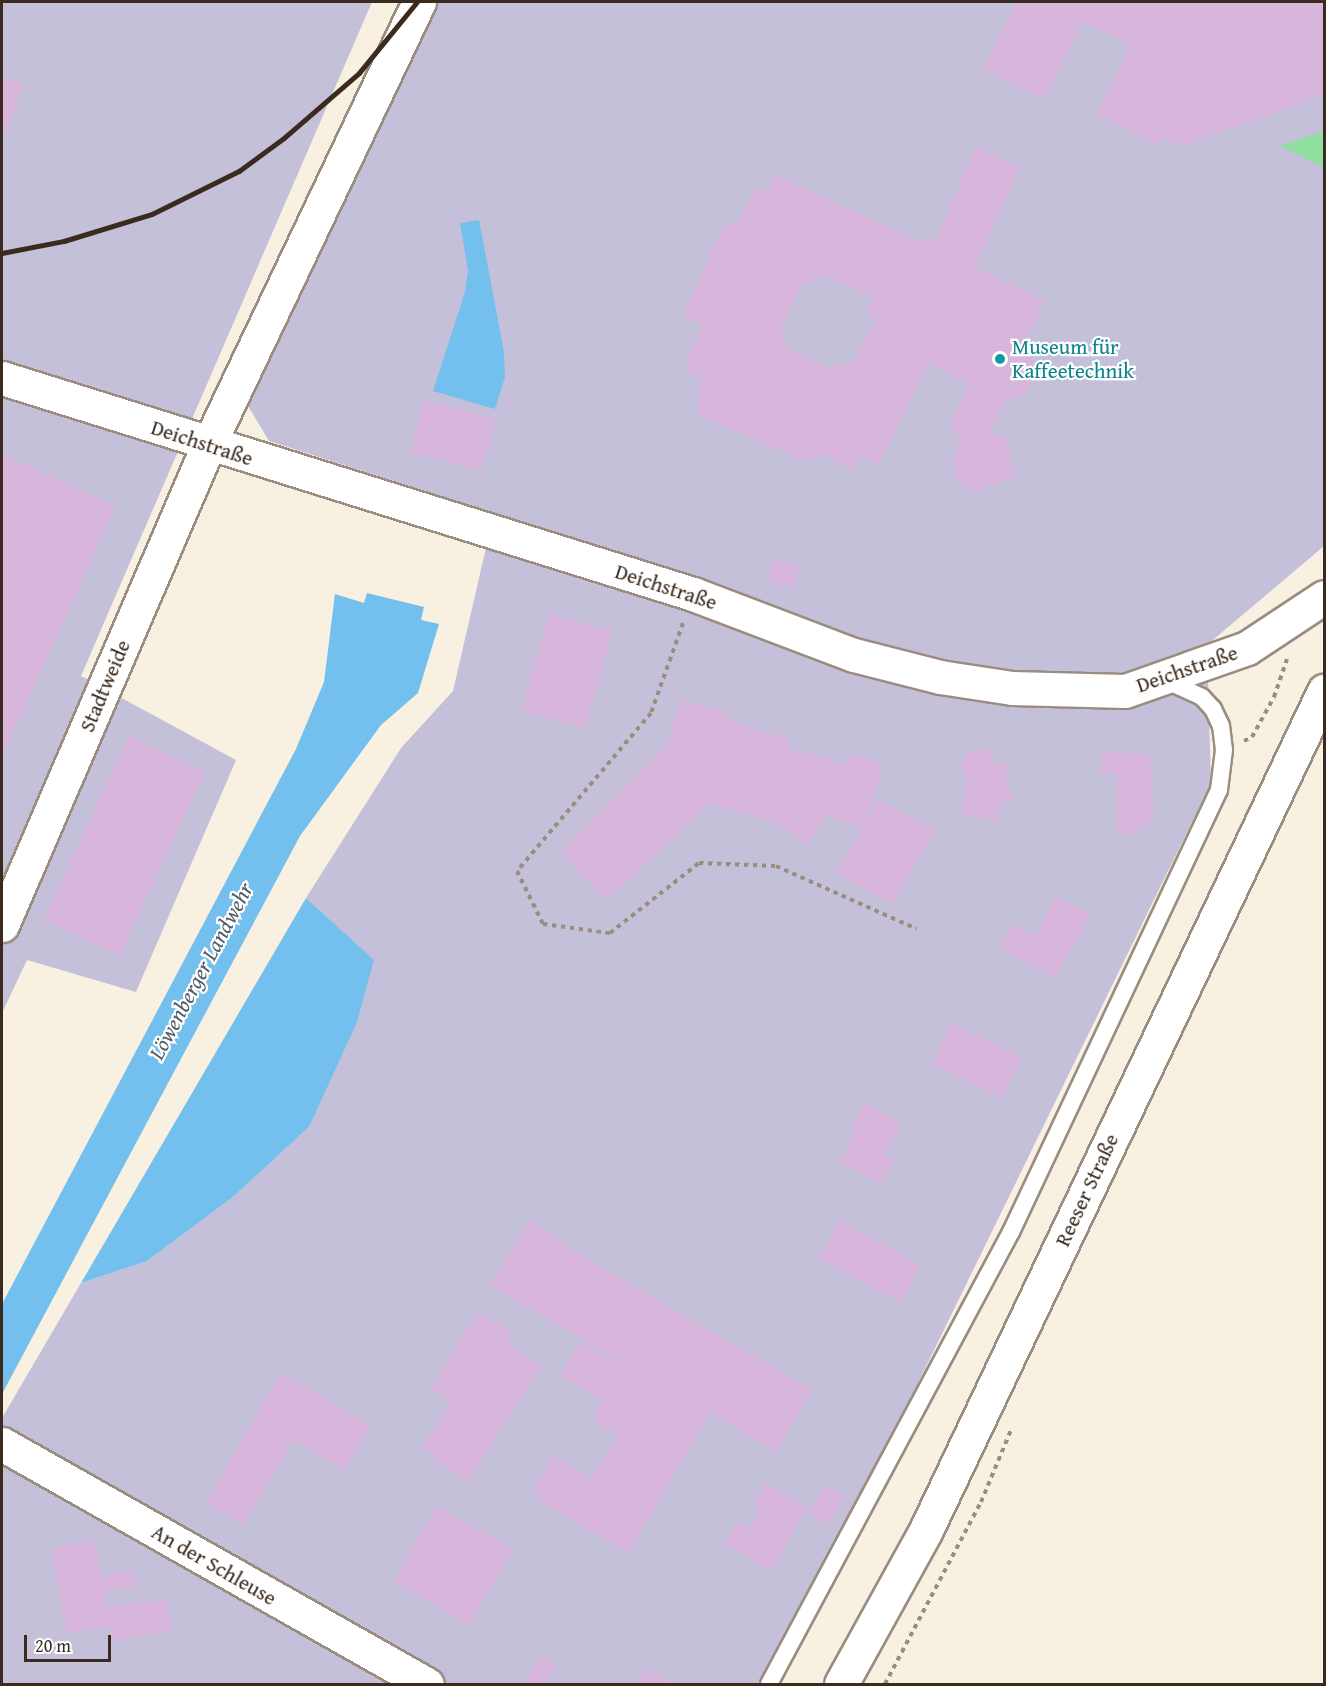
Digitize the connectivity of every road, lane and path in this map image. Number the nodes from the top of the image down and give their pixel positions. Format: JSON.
{"nodes":[{"id":1,"x":419,"y":2,"type":"edge"},
{"id":2,"x":2,"y":378,"type":"edge"},
{"id":3,"x":208,"y":446,"type":"junction"},
{"id":4,"x":693,"y":594,"type":"junction"},
{"id":5,"x":1313,"y":606,"type":"edge"},
{"id":6,"x":1164,"y":679,"type":"junction"},
{"id":7,"x":1324,"y":691,"type":"edge"},
{"id":8,"x":1224,"y":750,"type":"junction"},
{"id":9,"x":2,"y":925,"type":"edge"},
{"id":10,"x":917,"y":929,"type":"dead end"},
{"id":11,"x":5,"y":1445,"type":"edge"},
{"id":12,"x":427,"y":1684,"type":"edge"},
{"id":13,"x":769,"y":1684,"type":"edge"},
{"id":14,"x":841,"y":1684,"type":"edge"}],
"edges":[{"from":1,"to":3,"type":"street","name":"Stadtweide"},
{"from":2,"to":3,"type":"street","name":"Deichstraße"},
{"from":3,"to":4,"type":"street","name":"Deichstraße"},
{"from":3,"to":9,"type":"street","name":"Stadtweide"},
{"from":4,"to":6,"type":"street","name":"Deichstraße"},
{"from":4,"to":10,"type":"path"},
{"from":5,"to":6,"type":"street","name":"Deichstraße"},
{"from":5,"to":8,"type":"path"},
{"from":6,"to":8,"type":"lane"},
{"from":7,"to":14,"type":"street","name":"Reeser Straße"},
{"from":8,"to":13,"type":"lane"},
{"from":11,"to":12,"type":"street","name":"An der Schleuse"}]}
